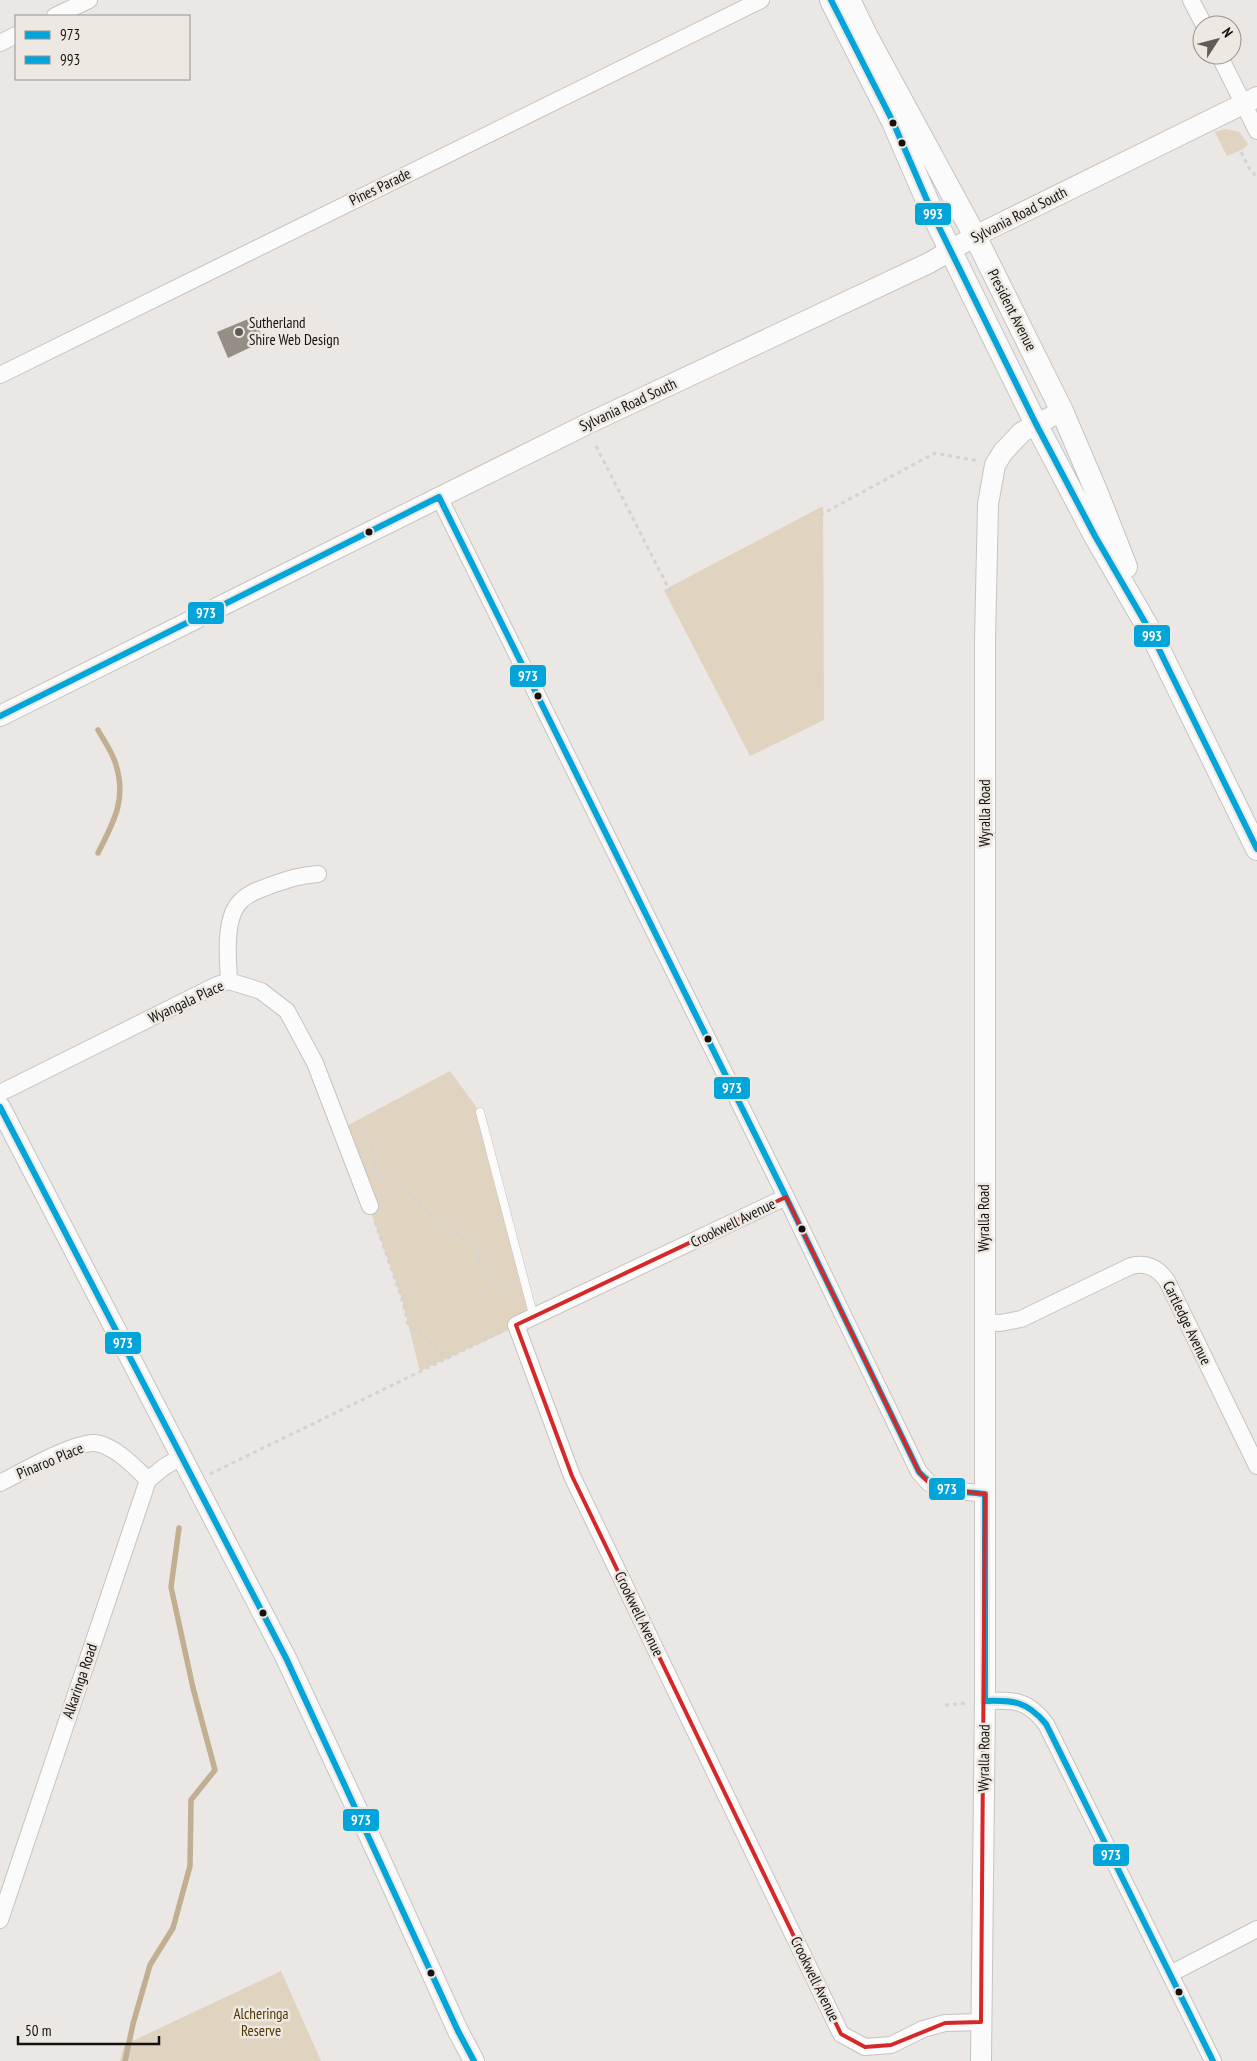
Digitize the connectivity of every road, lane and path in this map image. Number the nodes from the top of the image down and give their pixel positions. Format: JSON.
{"nodes":[{"id":1,"x":89,"y":0,"type":"edge"},
{"id":2,"x":760,"y":0,"type":"edge"},
{"id":3,"x":832,"y":0,"type":"edge"},
{"id":4,"x":849,"y":0,"type":"edge"},
{"id":5,"x":1191,"y":0,"type":"edge"},
{"id":6,"x":58,"y":15,"type":"edge"},
{"id":7,"x":1199,"y":15,"type":"edge"},
{"id":8,"x":15,"y":36,"type":"edge"},
{"id":9,"x":0,"y":43,"type":"edge"},
{"id":10,"x":1226,"y":65,"type":"edge"},
{"id":11,"x":1250,"y":100,"type":"edge"},
{"id":12,"x":1257,"y":131,"type":"edge"},
{"id":13,"x":1241,"y":152,"type":"dead end"},
{"id":14,"x":1257,"y":179,"type":"edge"},
{"id":15,"x":975,"y":236,"type":"junction"},
{"id":16,"x":951,"y":251,"type":"junction"},
{"id":17,"x":0,"y":374,"type":"edge"},
{"id":18,"x":1062,"y":411,"type":"junction"},
{"id":19,"x":1036,"y":424,"type":"junction"},
{"id":20,"x":596,"y":446,"type":"dead end"},
{"id":21,"x":995,"y":464,"type":"junction"},
{"id":22,"x":439,"y":497,"type":"junction"},
{"id":23,"x":820,"y":515,"type":"dead end"},
{"id":24,"x":671,"y":594,"type":"dead end"},
{"id":25,"x":1150,"y":631,"type":"junction"},
{"id":26,"x":0,"y":716,"type":"edge"},
{"id":27,"x":1257,"y":849,"type":"edge"},
{"id":28,"x":318,"y":874,"type":"dead end"},
{"id":29,"x":229,"y":981,"type":"junction"},
{"id":30,"x":0,"y":1092,"type":"edge"},
{"id":31,"x":0,"y":1107,"type":"edge"},
{"id":32,"x":480,"y":1112,"type":"dead end"},
{"id":33,"x":341,"y":1129,"type":"junction"},
{"id":34,"x":786,"y":1197,"type":"junction"},
{"id":35,"x":370,"y":1206,"type":"joint"},
{"id":36,"x":534,"y":1318,"type":"junction"},
{"id":37,"x":984,"y":1322,"type":"junction"},
{"id":38,"x":516,"y":1325,"type":"junction"},
{"id":39,"x":445,"y":1358,"type":"junction"},
{"id":40,"x":181,"y":1457,"type":"junction"},
{"id":41,"x":1257,"y":1466,"type":"edge"},
{"id":42,"x":148,"y":1480,"type":"junction"},
{"id":43,"x":196,"y":1481,"type":"junction"},
{"id":44,"x":0,"y":1483,"type":"edge"},
{"id":45,"x":985,"y":1494,"type":"junction"},
{"id":46,"x":985,"y":1701,"type":"junction"},
{"id":47,"x":0,"y":1920,"type":"edge"},
{"id":48,"x":1257,"y":1929,"type":"edge"},
{"id":49,"x":1170,"y":1974,"type":"junction"},
{"id":50,"x":981,"y":2022,"type":"junction"},
{"id":51,"x":474,"y":2061,"type":"edge"},
{"id":52,"x":981,"y":2061,"type":"edge"},
{"id":53,"x":1213,"y":2061,"type":"edge"}],
"edges":[{"from":1,"to":6,"type":"street"},
{"from":2,"to":17,"type":"street","name":"Pines Parade"},
{"from":3,"to":16,"type":"main road","name":"President Avenue"},
{"from":4,"to":15,"type":"main road","name":"President Avenue"},
{"from":5,"to":7,"type":"street"},
{"from":8,"to":9,"type":"street"},
{"from":10,"to":11,"type":"street"},
{"from":11,"to":12,"type":"street"},
{"from":11,"to":15,"type":"street","name":"Sylvania Road South"},
{"from":13,"to":14,"type":"path"},
{"from":15,"to":16,"type":"street","name":"Sylvania Road South"},
{"from":15,"to":18,"type":"main road","name":"President Avenue"},
{"from":16,"to":19,"type":"main road","name":"President Avenue"},
{"from":16,"to":22,"type":"street","name":"Sylvania Road South"},
{"from":18,"to":19,"type":"street","name":"Wyralla Road"},
{"from":18,"to":25,"type":"main road","name":"President Avenue"},
{"from":19,"to":21,"type":"street","name":"Wyralla Road"},
{"from":19,"to":25,"type":"main road","name":"President Avenue"},
{"from":20,"to":24,"type":"path"},
{"from":21,"to":23,"type":"path"},
{"from":21,"to":37,"type":"street","name":"Wyralla Road"},
{"from":22,"to":26,"type":"street","name":"Sylvania Road South"},
{"from":22,"to":34,"type":"street"},
{"from":25,"to":27,"type":"main road","name":"President Avenue"},
{"from":28,"to":29,"type":"street"},
{"from":29,"to":30,"type":"street","name":"Wyangala Place"},
{"from":29,"to":33,"type":"street","name":"Wyangala Place"},
{"from":31,"to":40,"type":"street"},
{"from":32,"to":36,"type":"lane"},
{"from":33,"to":35,"type":"street","name":"Wyangala Place"},
{"from":33,"to":36,"type":"path"},
{"from":34,"to":36,"type":"street","name":"Crookwell Avenue"},
{"from":34,"to":45,"type":"street"},
{"from":35,"to":39,"type":"path"},
{"from":36,"to":38,"type":"street","name":"Crookwell Avenue"},
{"from":37,"to":41,"type":"street","name":"Cartledge Avenue"},
{"from":37,"to":45,"type":"street","name":"Wyralla Road"},
{"from":38,"to":39,"type":"path"},
{"from":38,"to":50,"type":"street","name":"Crookwell Avenue"},
{"from":39,"to":43,"type":"path"},
{"from":40,"to":42,"type":"street"},
{"from":40,"to":43,"type":"street"},
{"from":42,"to":44,"type":"street","name":"Pinaroo Place"},
{"from":42,"to":47,"type":"street","name":"Alkaringa Road"},
{"from":43,"to":51,"type":"street"},
{"from":45,"to":46,"type":"street","name":"Wyralla Road"},
{"from":46,"to":49,"type":"street"},
{"from":46,"to":50,"type":"street","name":"Wyralla Road"},
{"from":48,"to":49,"type":"street"},
{"from":49,"to":53,"type":"street"},
{"from":50,"to":52,"type":"street","name":"Wyralla Road"}]}
